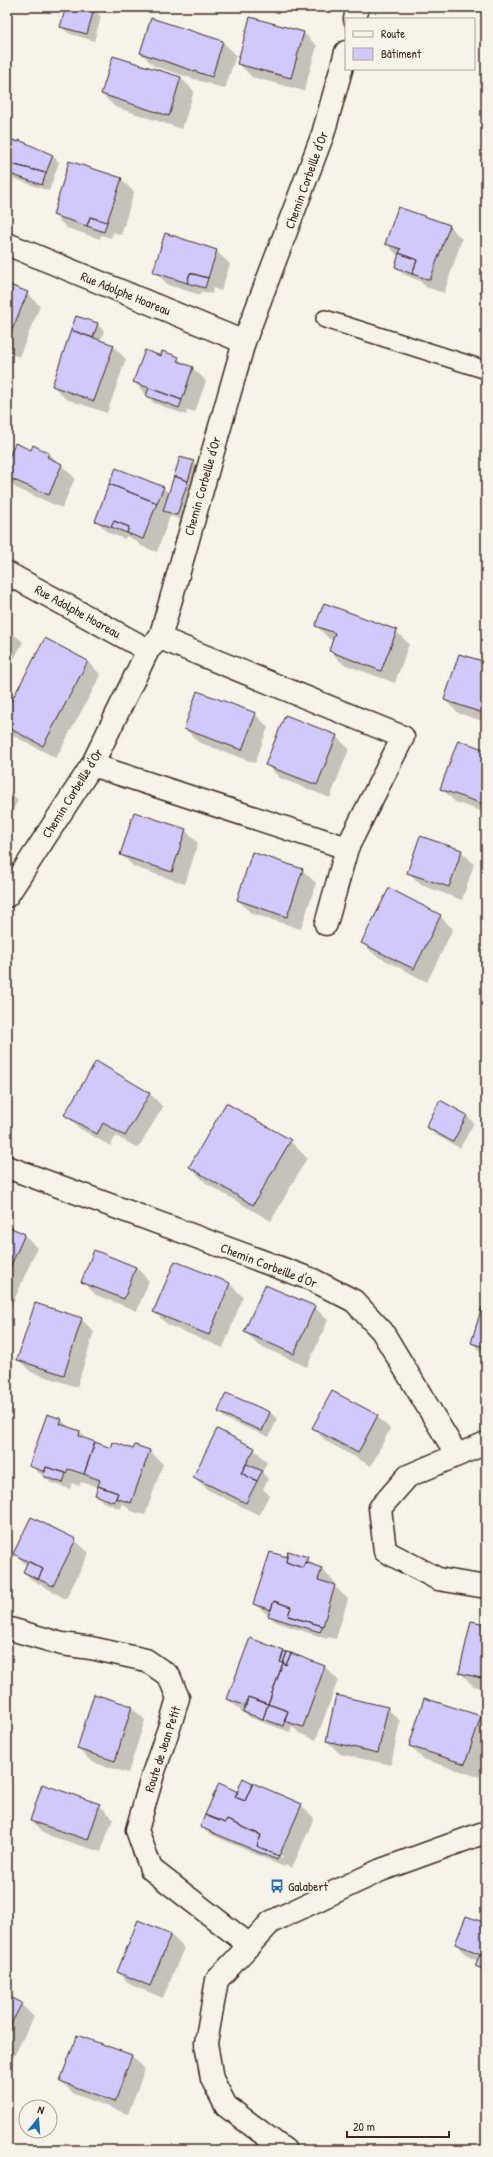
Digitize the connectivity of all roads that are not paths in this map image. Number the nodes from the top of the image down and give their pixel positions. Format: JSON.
{"nodes":[{"id":1,"x":358,"y":7,"type":"edge"},
{"id":2,"x":355,"y":18,"type":"edge"},
{"id":3,"x":345,"y":56,"type":"edge"},
{"id":4,"x":7,"y":244,"type":"edge"},
{"id":5,"x":324,"y":319,"type":"dead end"},
{"id":6,"x":244,"y":342,"type":"junction"},
{"id":7,"x":486,"y":370,"type":"edge"},
{"id":8,"x":7,"y":573,"type":"edge"},
{"id":9,"x":154,"y":644,"type":"junction"},
{"id":10,"x":92,"y":765,"type":"junction"},
{"id":11,"x":347,"y":848,"type":"junction"},
{"id":12,"x":7,"y":896,"type":"edge"},
{"id":13,"x":326,"y":924,"type":"dead end"},
{"id":14,"x":7,"y":1167,"type":"edge"},
{"id":15,"x":486,"y":1443,"type":"edge"},
{"id":16,"x":457,"y":1455,"type":"junction"},
{"id":17,"x":486,"y":1587,"type":"edge"},
{"id":18,"x":7,"y":1628,"type":"edge"},
{"id":19,"x":486,"y":1832,"type":"edge"},
{"id":20,"x":248,"y":1944,"type":"junction"},
{"id":21,"x":285,"y":2150,"type":"edge"}],
"edges":[{"from":1,"to":2,"type":"street"},
{"from":3,"to":6,"type":"street","name":"Chemin Corbeille d'Or"},
{"from":4,"to":6,"type":"street","name":"Rue Adolphe Hoareau"},
{"from":5,"to":7,"type":"lane"},
{"from":6,"to":9,"type":"street","name":"Chemin Corbeille d'Or"},
{"from":8,"to":9,"type":"street","name":"Rue Adolphe Hoareau"},
{"from":9,"to":10,"type":"street","name":"Chemin Corbeille d'Or"},
{"from":9,"to":11,"type":"street","name":"Rue Adolphe Hoareau"},
{"from":10,"to":11,"type":"street"},
{"from":10,"to":12,"type":"street","name":"Chemin Corbeille d'Or"},
{"from":11,"to":13,"type":"street"},
{"from":14,"to":16,"type":"street","name":"Chemin Corbeille d'Or"},
{"from":15,"to":16,"type":"street"},
{"from":16,"to":17,"type":"street"},
{"from":18,"to":20,"type":"street","name":"Route de Jean Petit"},
{"from":19,"to":20,"type":"street"},
{"from":20,"to":21,"type":"street"}]}
